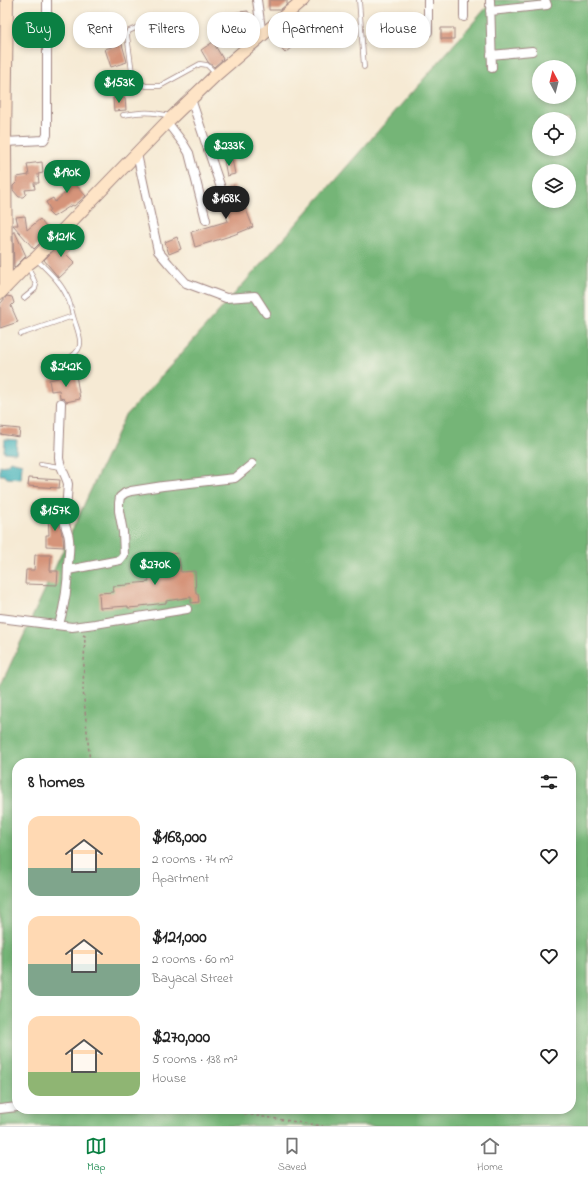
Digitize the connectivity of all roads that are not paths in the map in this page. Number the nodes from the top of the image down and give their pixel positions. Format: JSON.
{"nodes":[{"id":1,"x":7,"y":0,"type":"edge"},
{"id":2,"x":47,"y":0,"type":"edge"},
{"id":3,"x":257,"y":0,"type":"edge"},
{"id":4,"x":359,"y":0,"type":"edge"},
{"id":5,"x":428,"y":0,"type":"edge"},
{"id":6,"x":464,"y":0,"type":"edge"},
{"id":7,"x":490,"y":0,"type":"edge"},
{"id":8,"x":545,"y":0,"type":"edge"},
{"id":9,"x":301,"y":1,"type":"edge"},
{"id":10,"x":490,"y":11,"type":"junction"},
{"id":11,"x":428,"y":12,"type":"edge"},
{"id":12,"x":464,"y":17,"type":"dead end"},
{"id":13,"x":135,"y":28,"type":"edge"},
{"id":14,"x":3,"y":36,"type":"edge"},
{"id":15,"x":262,"y":36,"type":"junction"},
{"id":16,"x":532,"y":51,"type":"dead end"},
{"id":17,"x":491,"y":55,"type":"junction"},
{"id":18,"x":364,"y":66,"type":"dead end"},
{"id":19,"x":492,"y":68,"type":"dead end"},
{"id":20,"x":3,"y":72,"type":"edge"},
{"id":21,"x":217,"y":74,"type":"junction"},
{"id":22,"x":191,"y":100,"type":"junction"},
{"id":23,"x":123,"y":115,"type":"dead end"},
{"id":24,"x":170,"y":120,"type":"junction"},
{"id":25,"x":5,"y":142,"type":"junction"},
{"id":26,"x":137,"y":154,"type":"junction"},
{"id":27,"x":221,"y":188,"type":"dead end"},
{"id":28,"x":206,"y":220,"type":"dead end"},
{"id":29,"x":32,"y":261,"type":"junction"},
{"id":30,"x":3,"y":290,"type":"edge"},
{"id":31,"x":24,"y":298,"type":"dead end"},
{"id":32,"x":266,"y":313,"type":"dead end"},
{"id":33,"x":73,"y":316,"type":"junction"},
{"id":34,"x":21,"y":334,"type":"dead end"},
{"id":35,"x":63,"y":362,"type":"dead end"},
{"id":36,"x":61,"y":403,"type":"dead end"},
{"id":37,"x":41,"y":464,"type":"dead end"},
{"id":38,"x":252,"y":464,"type":"dead end"},
{"id":39,"x":60,"y":467,"type":"junction"},
{"id":40,"x":68,"y":570,"type":"junction"},
{"id":41,"x":187,"y":609,"type":"dead end"},
{"id":42,"x":0,"y":618,"type":"edge"},
{"id":43,"x":59,"y":625,"type":"junction"},
{"id":44,"x":12,"y":1108,"type":"edge"},
{"id":45,"x":0,"y":1109,"type":"edge"}],
"edges":[{"from":1,"to":14,"type":"main road"},
{"from":2,"to":25,"type":"street"},
{"from":3,"to":15,"type":"street"},
{"from":4,"to":18,"type":"lane"},
{"from":5,"to":11,"type":"street"},
{"from":6,"to":12,"type":"street"},
{"from":7,"to":10,"type":"street"},
{"from":8,"to":10,"type":"street"},
{"from":9,"to":15,"type":"main road"},
{"from":10,"to":17,"type":"street"},
{"from":13,"to":21,"type":"lane"},
{"from":14,"to":20,"type":"main road"},
{"from":15,"to":21,"type":"main road"},
{"from":16,"to":17,"type":"street"},
{"from":17,"to":19,"type":"street"},
{"from":20,"to":25,"type":"main road"},
{"from":21,"to":22,"type":"main road"},
{"from":22,"to":24,"type":"main road"},
{"from":22,"to":27,"type":"street"},
{"from":23,"to":24,"type":"lane"},
{"from":24,"to":26,"type":"main road"},
{"from":24,"to":28,"type":"street"},
{"from":25,"to":30,"type":"main road"},
{"from":26,"to":29,"type":"main road"},
{"from":26,"to":32,"type":"street"},
{"from":29,"to":30,"type":"main road"},
{"from":29,"to":31,"type":"lane"},
{"from":29,"to":33,"type":"lane"},
{"from":33,"to":34,"type":"lane"},
{"from":33,"to":35,"type":"lane"},
{"from":36,"to":39,"type":"street"},
{"from":37,"to":39,"type":"lane"},
{"from":38,"to":40,"type":"street"},
{"from":39,"to":40,"type":"street"},
{"from":40,"to":43,"type":"street"},
{"from":41,"to":43,"type":"street"},
{"from":42,"to":43,"type":"street"},
{"from":44,"to":45,"type":"street"}]}
